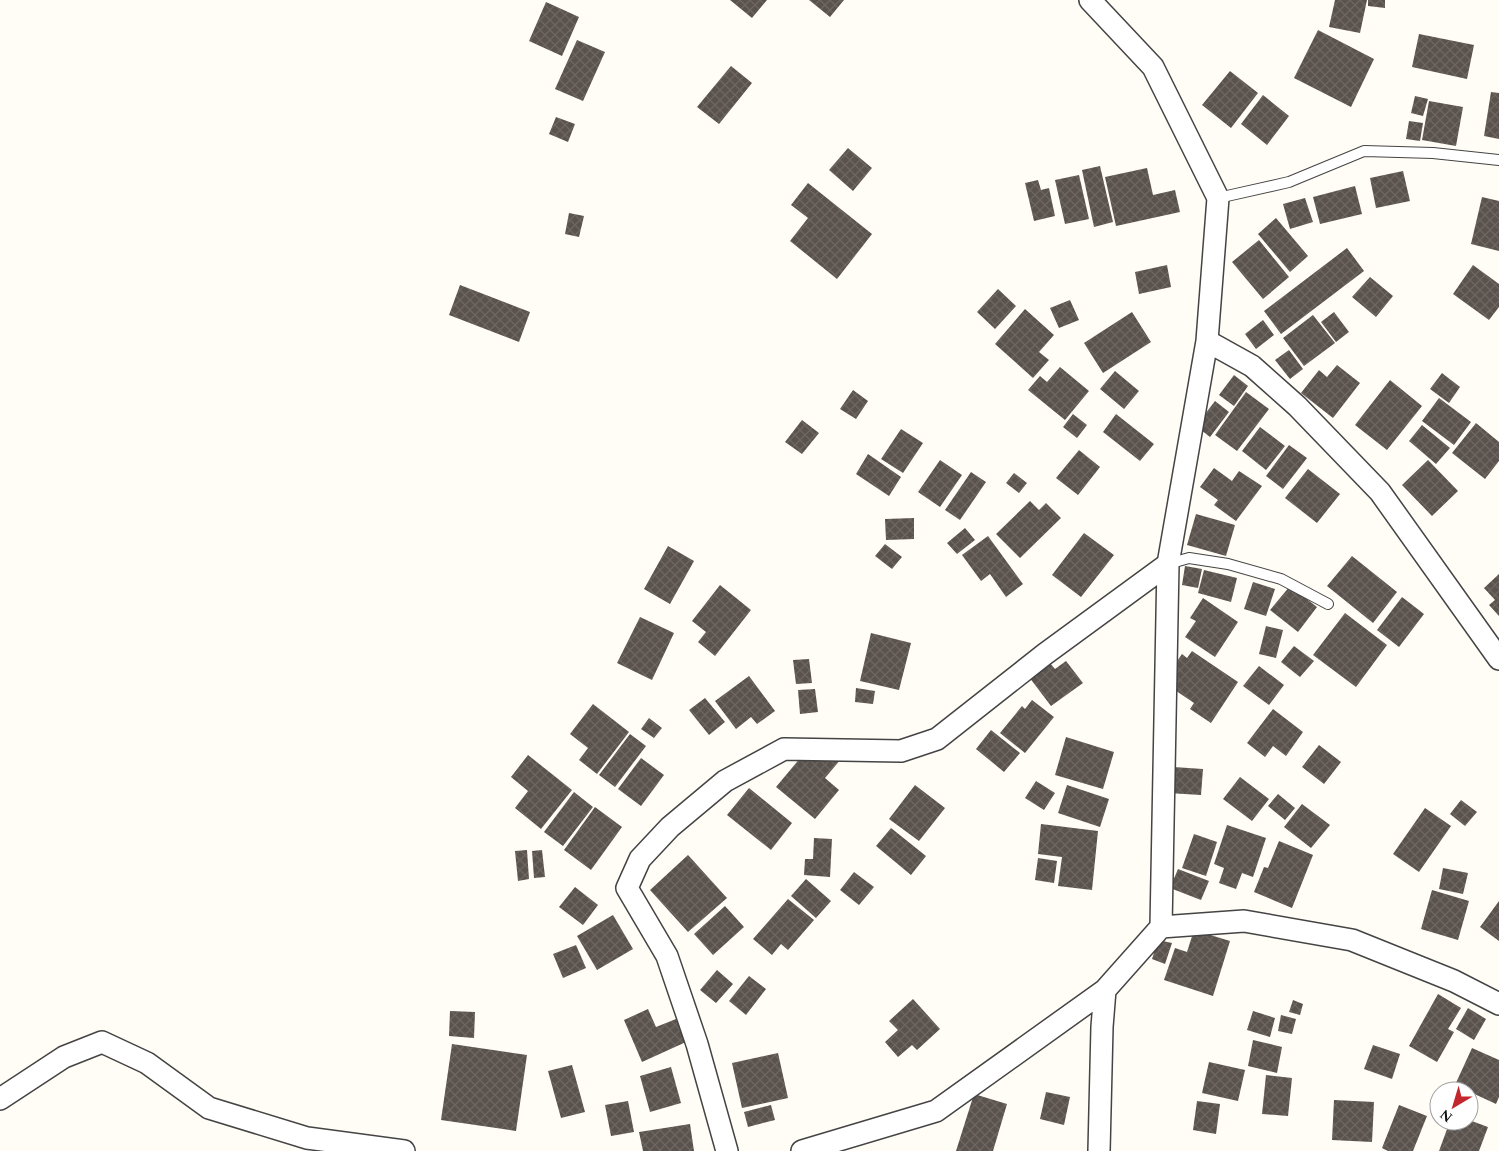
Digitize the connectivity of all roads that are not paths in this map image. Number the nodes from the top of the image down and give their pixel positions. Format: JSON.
{"nodes":[{"id":1,"x":1090,"y":0,"type":"edge"},
{"id":2,"x":1499,"y":160,"type":"edge"},
{"id":3,"x":1218,"y":198,"type":"junction"},
{"id":4,"x":1207,"y":341,"type":"junction"},
{"id":5,"x":1168,"y":564,"type":"junction"},
{"id":6,"x":1328,"y":604,"type":"dead end"},
{"id":7,"x":1499,"y":659,"type":"edge"},
{"id":8,"x":1161,"y":927,"type":"junction"},
{"id":9,"x":1105,"y":990,"type":"junction"},
{"id":10,"x":1499,"y":1004,"type":"edge"},
{"id":11,"x":0,"y":1099,"type":"edge"},
{"id":12,"x":404,"y":1151,"type":"edge"},
{"id":13,"x":727,"y":1151,"type":"edge"},
{"id":14,"x":802,"y":1151,"type":"edge"},
{"id":15,"x":1099,"y":1151,"type":"edge"}],
"edges":[{"from":1,"to":3,"type":"street"},
{"from":2,"to":3,"type":"lane"},
{"from":3,"to":4,"type":"street"},
{"from":4,"to":5,"type":"street"},
{"from":4,"to":7,"type":"street"},
{"from":5,"to":6,"type":"lane"},
{"from":5,"to":8,"type":"street"},
{"from":5,"to":13,"type":"street"},
{"from":8,"to":9,"type":"street"},
{"from":8,"to":10,"type":"street"},
{"from":9,"to":14,"type":"street"},
{"from":9,"to":15,"type":"street"},
{"from":11,"to":12,"type":"street"}]}
